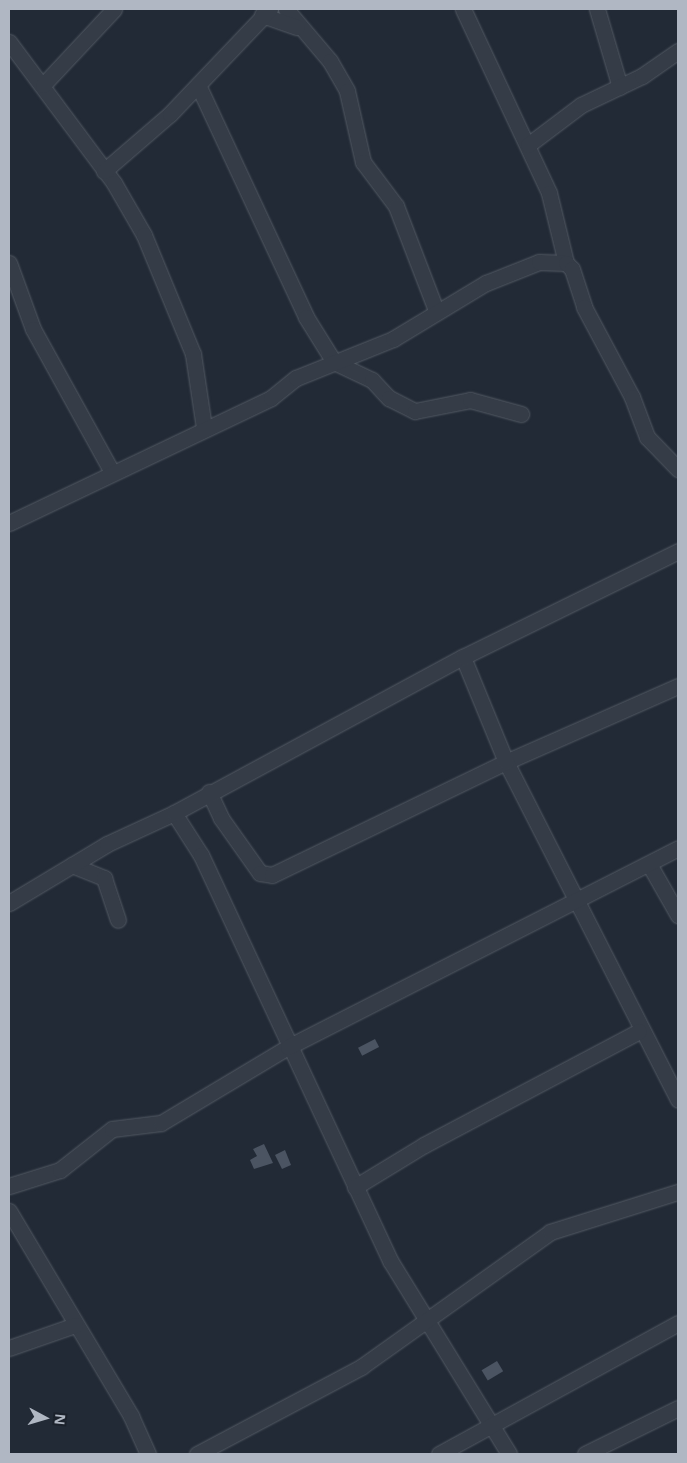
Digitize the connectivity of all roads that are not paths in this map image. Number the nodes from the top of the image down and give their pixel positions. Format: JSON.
{"nodes":[{"id":1,"x":114,"y":9,"type":"edge"},
{"id":2,"x":286,"y":9,"type":"edge"},
{"id":3,"x":462,"y":9,"type":"edge"},
{"id":4,"x":597,"y":9,"type":"edge"},
{"id":5,"x":266,"y":12,"type":"edge"},
{"id":6,"x":298,"y":27,"type":"junction"},
{"id":7,"x":9,"y":42,"type":"edge"},
{"id":8,"x":678,"y":51,"type":"edge"},
{"id":9,"x":198,"y":84,"type":"junction"},
{"id":10,"x":43,"y":85,"type":"junction"},
{"id":11,"x":620,"y":87,"type":"junction"},
{"id":12,"x":528,"y":145,"type":"junction"},
{"id":13,"x":104,"y":171,"type":"junction"},
{"id":14,"x":9,"y":263,"type":"edge"},
{"id":15,"x":566,"y":263,"type":"junction"},
{"id":16,"x":436,"y":310,"type":"junction"},
{"id":17,"x":334,"y":362,"type":"junction"},
{"id":18,"x":521,"y":414,"type":"dead end"},
{"id":19,"x":204,"y":428,"type":"junction"},
{"id":20,"x":678,"y":469,"type":"edge"},
{"id":21,"x":112,"y":472,"type":"junction"},
{"id":22,"x":9,"y":523,"type":"edge"},
{"id":23,"x":678,"y":551,"type":"edge"},
{"id":24,"x":463,"y":657,"type":"junction"},
{"id":25,"x":678,"y":686,"type":"edge"},
{"id":26,"x":506,"y":762,"type":"junction"},
{"id":27,"x":210,"y":792,"type":"junction"},
{"id":28,"x":174,"y":813,"type":"junction"},
{"id":29,"x":678,"y":848,"type":"edge"},
{"id":30,"x":649,"y":864,"type":"junction"},
{"id":31,"x":72,"y":865,"type":"junction"},
{"id":32,"x":9,"y":902,"type":"edge"},
{"id":33,"x":577,"y":903,"type":"junction"},
{"id":34,"x":678,"y":915,"type":"edge"},
{"id":35,"x":118,"y":920,"type":"dead end"},
{"id":36,"x":639,"y":1031,"type":"junction"},
{"id":37,"x":288,"y":1047,"type":"junction"},
{"id":38,"x":678,"y":1100,"type":"edge"},
{"id":39,"x":9,"y":1186,"type":"edge"},
{"id":40,"x":355,"y":1187,"type":"junction"},
{"id":41,"x":678,"y":1192,"type":"edge"},
{"id":42,"x":9,"y":1211,"type":"edge"},
{"id":43,"x":426,"y":1319,"type":"junction"},
{"id":44,"x":678,"y":1324,"type":"edge"},
{"id":45,"x":75,"y":1325,"type":"junction"},
{"id":46,"x":9,"y":1348,"type":"edge"},
{"id":47,"x":678,"y":1408,"type":"edge"},
{"id":48,"x":492,"y":1422,"type":"junction"},
{"id":49,"x":148,"y":1454,"type":"edge"},
{"id":50,"x":197,"y":1454,"type":"edge"},
{"id":51,"x":439,"y":1454,"type":"edge"},
{"id":52,"x":509,"y":1454,"type":"edge"},
{"id":53,"x":585,"y":1454,"type":"edge"}],
"edges":[{"from":1,"to":10,"type":"street"},
{"from":2,"to":6,"type":"street"},
{"from":3,"to":12,"type":"street"},
{"from":4,"to":11,"type":"street"},
{"from":5,"to":6,"type":"street"},
{"from":5,"to":9,"type":"street"},
{"from":6,"to":16,"type":"street"},
{"from":7,"to":10,"type":"street"},
{"from":8,"to":11,"type":"street"},
{"from":9,"to":13,"type":"street"},
{"from":9,"to":17,"type":"street"},
{"from":10,"to":13,"type":"street"},
{"from":11,"to":12,"type":"street"},
{"from":12,"to":15,"type":"street"},
{"from":13,"to":19,"type":"street"},
{"from":14,"to":21,"type":"street"},
{"from":15,"to":16,"type":"street"},
{"from":15,"to":20,"type":"street"},
{"from":16,"to":17,"type":"street"},
{"from":17,"to":18,"type":"street"},
{"from":17,"to":19,"type":"street"},
{"from":19,"to":21,"type":"street"},
{"from":21,"to":22,"type":"street"},
{"from":23,"to":24,"type":"street"},
{"from":24,"to":26,"type":"street"},
{"from":24,"to":27,"type":"street"},
{"from":25,"to":26,"type":"street"},
{"from":26,"to":27,"type":"street"},
{"from":26,"to":33,"type":"street"},
{"from":27,"to":28,"type":"street"},
{"from":28,"to":31,"type":"street"},
{"from":28,"to":37,"type":"street"},
{"from":29,"to":30,"type":"street"},
{"from":30,"to":33,"type":"street"},
{"from":30,"to":34,"type":"street"},
{"from":31,"to":32,"type":"street"},
{"from":31,"to":35,"type":"street"},
{"from":33,"to":36,"type":"street"},
{"from":33,"to":37,"type":"street"},
{"from":36,"to":38,"type":"street"},
{"from":36,"to":40,"type":"street"},
{"from":37,"to":39,"type":"street"},
{"from":37,"to":40,"type":"street"},
{"from":40,"to":43,"type":"street"},
{"from":41,"to":43,"type":"street"},
{"from":42,"to":45,"type":"street"},
{"from":43,"to":48,"type":"street"},
{"from":43,"to":50,"type":"street"},
{"from":44,"to":48,"type":"street"},
{"from":45,"to":46,"type":"street"},
{"from":45,"to":49,"type":"street"},
{"from":47,"to":53,"type":"street"},
{"from":48,"to":51,"type":"street"},
{"from":48,"to":52,"type":"street"}]}
